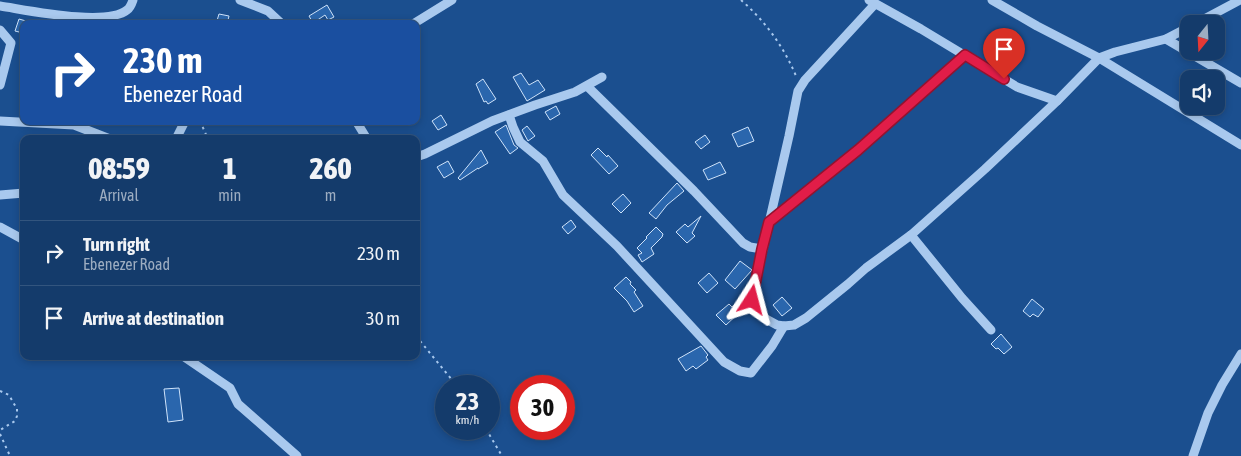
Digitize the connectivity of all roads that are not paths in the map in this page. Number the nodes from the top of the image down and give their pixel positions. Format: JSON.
{"nodes":[{"id":1,"x":133,"y":0,"type":"edge"},
{"id":2,"x":240,"y":0,"type":"edge"},
{"id":3,"x":452,"y":0,"type":"edge"},
{"id":4,"x":992,"y":0,"type":"edge"},
{"id":5,"x":1240,"y":0,"type":"edge"},
{"id":6,"x":872,"y":2,"type":"edge"},
{"id":7,"x":0,"y":6,"type":"edge"},
{"id":8,"x":1212,"y":15,"type":"edge"},
{"id":9,"x":278,"y":20,"type":"edge"},
{"id":10,"x":420,"y":20,"type":"edge"},
{"id":11,"x":0,"y":30,"type":"edge"},
{"id":12,"x":1180,"y":32,"type":"edge"},
{"id":13,"x":1166,"y":39,"type":"junction"},
{"id":14,"x":965,"y":55,"type":"junction"},
{"id":15,"x":1099,"y":58,"type":"junction"},
{"id":16,"x":602,"y":77,"type":"dead end"},
{"id":17,"x":1241,"y":83,"type":"edge"},
{"id":18,"x":0,"y":85,"type":"edge"},
{"id":19,"x":587,"y":86,"type":"junction"},
{"id":20,"x":1057,"y":101,"type":"junction"},
{"id":21,"x":509,"y":115,"type":"junction"},
{"id":22,"x":0,"y":121,"type":"edge"},
{"id":23,"x":20,"y":122,"type":"edge"},
{"id":24,"x":74,"y":125,"type":"edge"},
{"id":25,"x":100,"y":135,"type":"edge"},
{"id":26,"x":1241,"y":145,"type":"edge"},
{"id":27,"x":420,"y":156,"type":"edge"},
{"id":28,"x":20,"y":194,"type":"edge"},
{"id":29,"x":0,"y":195,"type":"edge"},
{"id":30,"x":769,"y":222,"type":"junction"},
{"id":31,"x":0,"y":227,"type":"edge"},
{"id":32,"x":911,"y":235,"type":"junction"},
{"id":33,"x":20,"y":238,"type":"edge"},
{"id":34,"x":762,"y":249,"type":"junction"},
{"id":35,"x":784,"y":326,"type":"junction"},
{"id":36,"x":991,"y":330,"type":"dead end"},
{"id":37,"x":1241,"y":354,"type":"edge"},
{"id":38,"x":189,"y":360,"type":"edge"},
{"id":39,"x":297,"y":456,"type":"edge"},
{"id":40,"x":1193,"y":456,"type":"edge"}],
"edges":[{"from":1,"to":7,"type":"street"},
{"from":2,"to":9,"type":"street"},
{"from":3,"to":10,"type":"street"},
{"from":4,"to":15,"type":"street"},
{"from":5,"to":8,"type":"street"},
{"from":6,"to":14,"type":"street"},
{"from":6,"to":30,"type":"street"},
{"from":11,"to":18,"type":"street"},
{"from":12,"to":13,"type":"street"},
{"from":13,"to":15,"type":"street"},
{"from":13,"to":17,"type":"street"},
{"from":14,"to":20,"type":"street"},
{"from":14,"to":30,"type":"street"},
{"from":15,"to":20,"type":"street"},
{"from":15,"to":26,"type":"street"},
{"from":16,"to":19,"type":"street"},
{"from":19,"to":21,"type":"street"},
{"from":19,"to":34,"type":"street"},
{"from":20,"to":32,"type":"street"},
{"from":21,"to":27,"type":"street"},
{"from":21,"to":35,"type":"street"},
{"from":22,"to":23,"type":"street"},
{"from":24,"to":25,"type":"street"},
{"from":28,"to":29,"type":"street"},
{"from":30,"to":34,"type":"street"},
{"from":31,"to":33,"type":"street"},
{"from":32,"to":35,"type":"street"},
{"from":32,"to":36,"type":"street"},
{"from":34,"to":35,"type":"street"},
{"from":37,"to":40,"type":"street"},
{"from":38,"to":39,"type":"street"}]}
